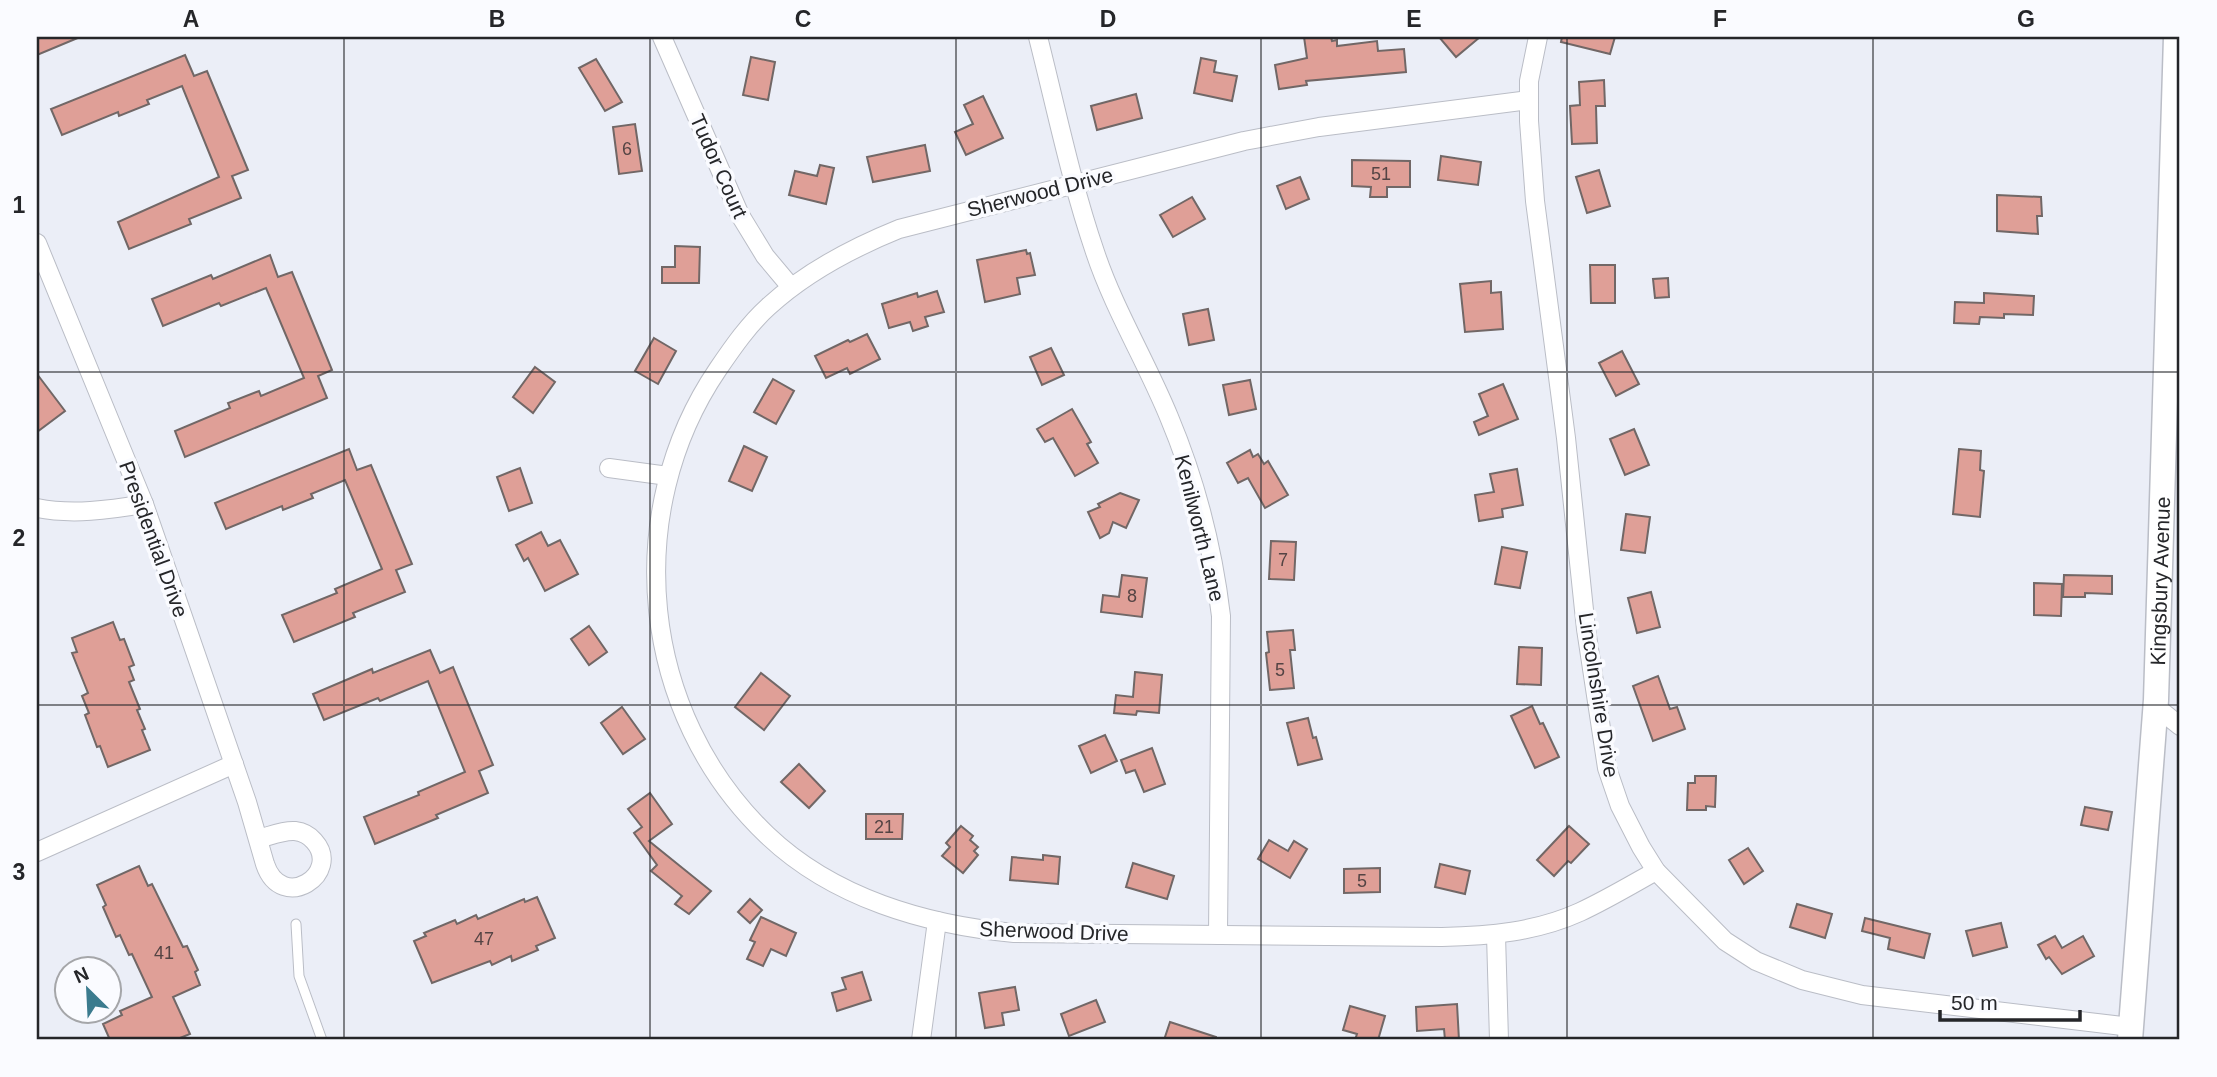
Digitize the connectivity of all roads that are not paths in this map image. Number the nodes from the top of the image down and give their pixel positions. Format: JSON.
{"nodes":[{"id":1,"x":662,"y":37,"type":"edge"},
{"id":2,"x":1038,"y":37,"type":"edge"},
{"id":3,"x":1538,"y":37,"type":"edge"},
{"id":4,"x":2176,"y":37,"type":"edge"},
{"id":5,"x":1529,"y":100,"type":"junction"},
{"id":6,"x":1075,"y":183,"type":"junction"},
{"id":7,"x":37,"y":243,"type":"edge"},
{"id":8,"x":791,"y":287,"type":"junction"},
{"id":9,"x":609,"y":468,"type":"dead end"},
{"id":10,"x":668,"y":476,"type":"junction"},
{"id":11,"x":144,"y":504,"type":"junction"},
{"id":12,"x":37,"y":508,"type":"edge"},
{"id":13,"x":2155,"y":706,"type":"junction"},
{"id":14,"x":2180,"y":726,"type":"edge"},
{"id":15,"x":234,"y":764,"type":"junction"},
{"id":16,"x":258,"y":839,"type":"dead end"},
{"id":17,"x":37,"y":852,"type":"edge"},
{"id":18,"x":1656,"y":870,"type":"junction"},
{"id":19,"x":937,"y":921,"type":"junction"},
{"id":20,"x":296,"y":924,"type":"dead end"},
{"id":21,"x":1218,"y":935,"type":"junction"},
{"id":22,"x":1496,"y":935,"type":"junction"},
{"id":23,"x":2131,"y":1033,"type":"edge"},
{"id":24,"x":322,"y":1040,"type":"edge"},
{"id":25,"x":921,"y":1040,"type":"edge"},
{"id":26,"x":1499,"y":1040,"type":"edge"}],
"edges":[{"from":1,"to":8,"type":"street","name":"Tudor Court"},
{"from":2,"to":6,"type":"street","name":"Kenilworth Lane"},
{"from":3,"to":5,"type":"street","name":"Lincolnshire Drive"},
{"from":4,"to":13,"type":"main road","name":"Kingsbury Avenue"},
{"from":5,"to":6,"type":"street","name":"Sherwood Drive"},
{"from":5,"to":18,"type":"street","name":"Lincolnshire Drive"},
{"from":6,"to":8,"type":"street","name":"Sherwood Drive"},
{"from":6,"to":21,"type":"street","name":"Kenilworth Lane"},
{"from":7,"to":11,"type":"street","name":"Presidential Drive"},
{"from":8,"to":10,"type":"street","name":"Sherwood Drive"},
{"from":9,"to":10,"type":"street"},
{"from":10,"to":19,"type":"street","name":"Sherwood Drive"},
{"from":11,"to":12,"type":"street"},
{"from":11,"to":15,"type":"street","name":"Presidential Drive"},
{"from":13,"to":14,"type":"street"},
{"from":13,"to":23,"type":"main road","name":"Kingsbury Avenue"},
{"from":15,"to":16,"type":"street","name":"Presidential Drive"},
{"from":15,"to":17,"type":"street"},
{"from":18,"to":22,"type":"street","name":"Sherwood Drive"},
{"from":18,"to":23,"type":"street","name":"Lincolnshire Drive"},
{"from":19,"to":21,"type":"street","name":"Sherwood Drive"},
{"from":19,"to":25,"type":"street"},
{"from":20,"to":24,"type":"lane"},
{"from":21,"to":22,"type":"street","name":"Sherwood Drive"},
{"from":22,"to":26,"type":"street"}]}
